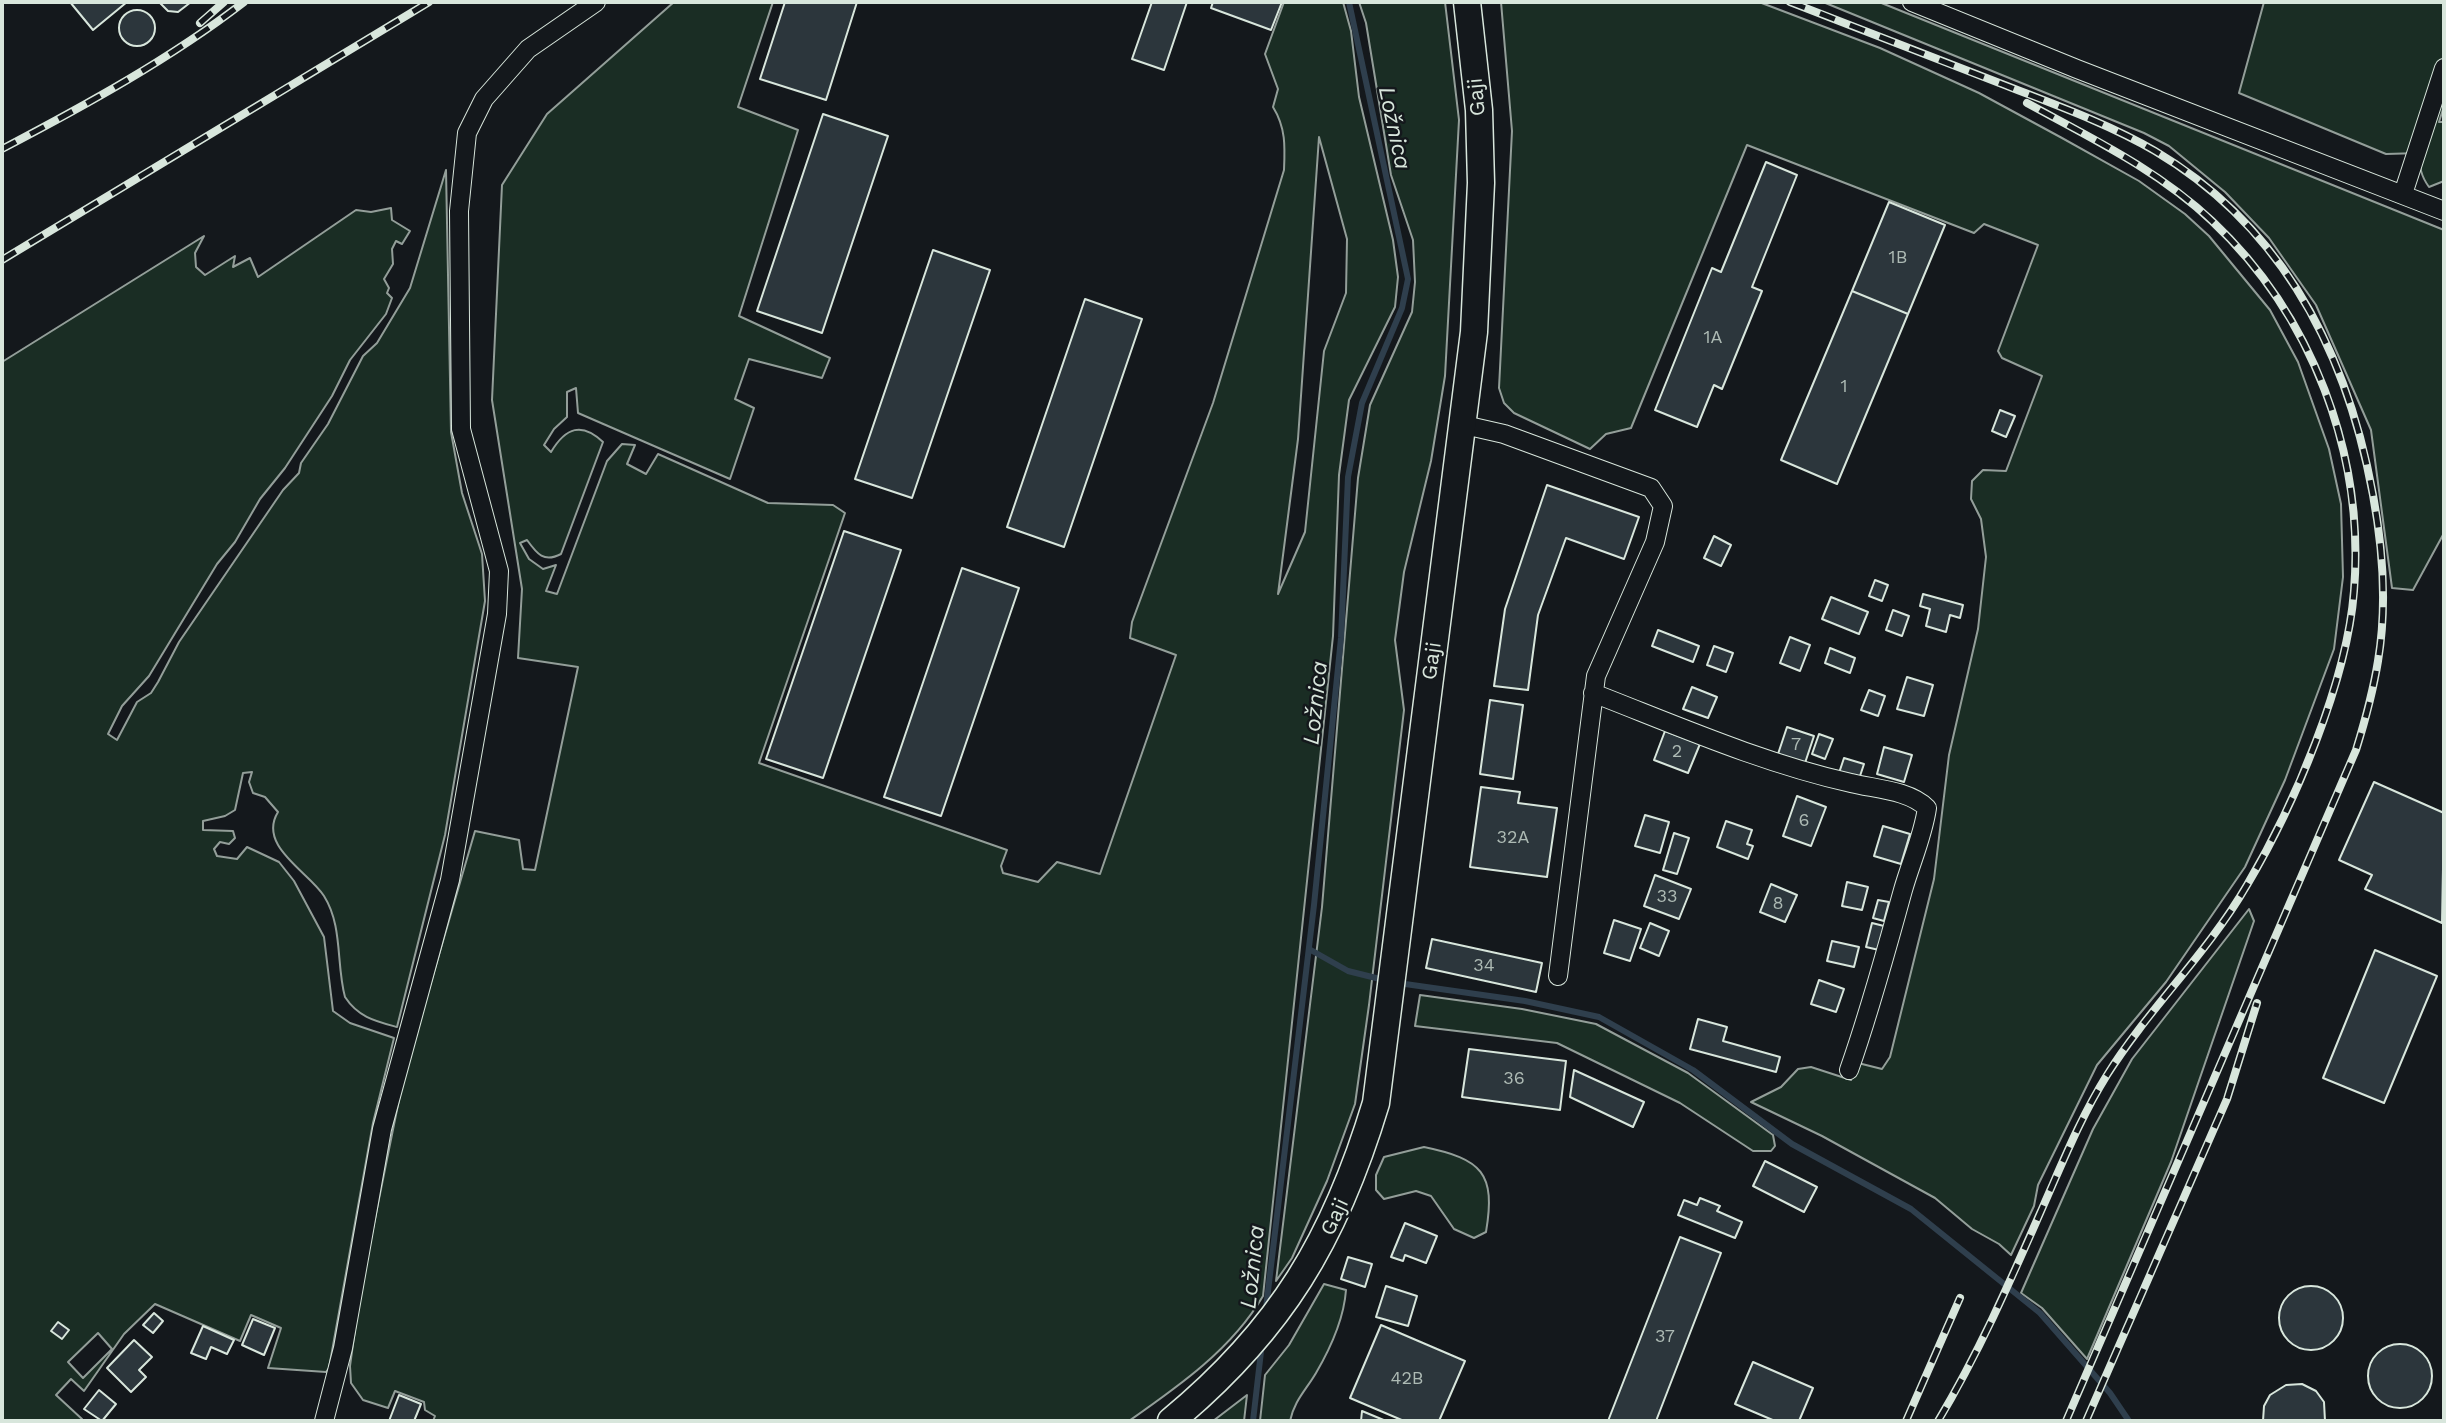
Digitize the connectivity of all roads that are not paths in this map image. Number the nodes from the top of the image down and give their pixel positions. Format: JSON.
{"nodes":[{"id":1,"x":596,"y":2,"type":"edge"},
{"id":2,"x":1467,"y":2,"type":"edge"},
{"id":3,"x":1912,"y":2,"type":"edge"},
{"id":4,"x":2444,"y":68,"type":"edge"},
{"id":5,"x":2403,"y":194,"type":"junction"},
{"id":6,"x":2444,"y":211,"type":"edge"},
{"id":7,"x":1461,"y":424,"type":"junction"},
{"id":8,"x":1593,"y":693,"type":"junction"},
{"id":9,"x":1558,"y":976,"type":"dead end"},
{"id":10,"x":1849,"y":1070,"type":"dead end"},
{"id":11,"x":324,"y":1421,"type":"edge"},
{"id":12,"x":1171,"y":1421,"type":"edge"}],
"edges":[{"from":1,"to":11,"type":"street"},
{"from":2,"to":7,"type":"street","name":"Gaji"},
{"from":3,"to":5,"type":"street"},
{"from":4,"to":5,"type":"street"},
{"from":5,"to":6,"type":"street"},
{"from":7,"to":8,"type":"street"},
{"from":7,"to":12,"type":"street","name":"Gaji"},
{"from":8,"to":9,"type":"street"},
{"from":8,"to":10,"type":"street"}]}
